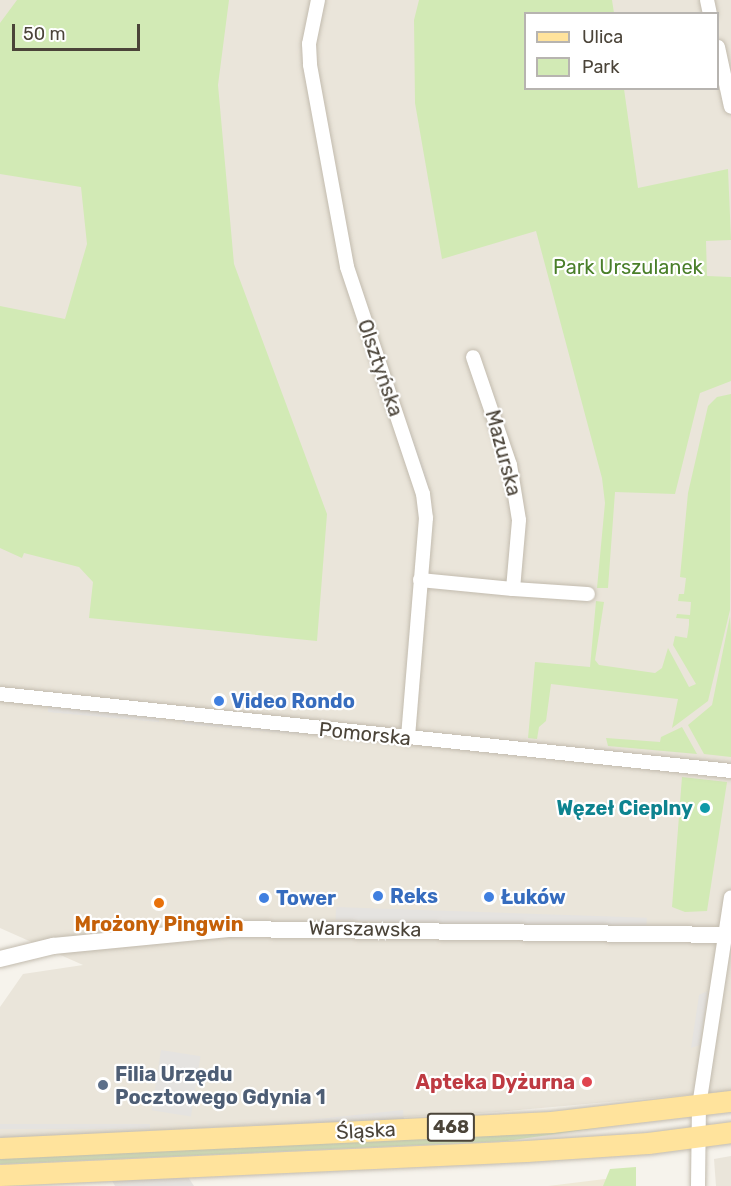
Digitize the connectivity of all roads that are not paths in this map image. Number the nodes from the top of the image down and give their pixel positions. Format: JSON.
{"nodes":[{"id":1,"x":318,"y":0,"type":"edge"},
{"id":2,"x":719,"y":56,"type":"edge"},
{"id":3,"x":731,"y":107,"type":"edge"},
{"id":4,"x":473,"y":357,"type":"dead end"},
{"id":5,"x":420,"y":580,"type":"junction"},
{"id":6,"x":513,"y":588,"type":"junction"},
{"id":7,"x":588,"y":594,"type":"dead end"},
{"id":8,"x":0,"y":694,"type":"edge"},
{"id":9,"x":408,"y":738,"type":"junction"},
{"id":10,"x":731,"y":771,"type":"edge"},
{"id":11,"x":731,"y":897,"type":"edge"},
{"id":12,"x":728,"y":935,"type":"edge"},
{"id":13,"x":0,"y":959,"type":"edge"},
{"id":14,"x":731,"y":1101,"type":"edge"},
{"id":15,"x":699,"y":1106,"type":"junction"},
{"id":16,"x":731,"y":1132,"type":"edge"},
{"id":17,"x":696,"y":1137,"type":"junction"},
{"id":18,"x":0,"y":1148,"type":"edge"},
{"id":19,"x":0,"y":1175,"type":"edge"},
{"id":20,"x":88,"y":1178,"type":"edge"},
{"id":21,"x":698,"y":1186,"type":"edge"}],
"edges":[{"from":1,"to":5,"type":"street","name":"Olsztyńska"},
{"from":2,"to":3,"type":"street"},
{"from":4,"to":6,"type":"street","name":"Mazurska"},
{"from":5,"to":6,"type":"street"},
{"from":5,"to":9,"type":"street","name":"Olsztyńska"},
{"from":6,"to":7,"type":"street"},
{"from":8,"to":9,"type":"street","name":"Pomorska"},
{"from":9,"to":10,"type":"street","name":"Pomorska"},
{"from":11,"to":12,"type":"street"},
{"from":12,"to":13,"type":"street","name":"Warszawska"},
{"from":12,"to":15,"type":"street"},
{"from":14,"to":15,"type":"main road","name":"Śląska","number":"468"},
{"from":15,"to":17,"type":"street"},
{"from":15,"to":18,"type":"main road","name":"Śląska","number":"468"},
{"from":16,"to":17,"type":"main road","name":"Śląska","number":"468"},
{"from":17,"to":20,"type":"main road","name":"Śląska","number":"468"},
{"from":17,"to":21,"type":"street"},
{"from":19,"to":20,"type":"main road","name":"Śląska","number":"468"}]}
